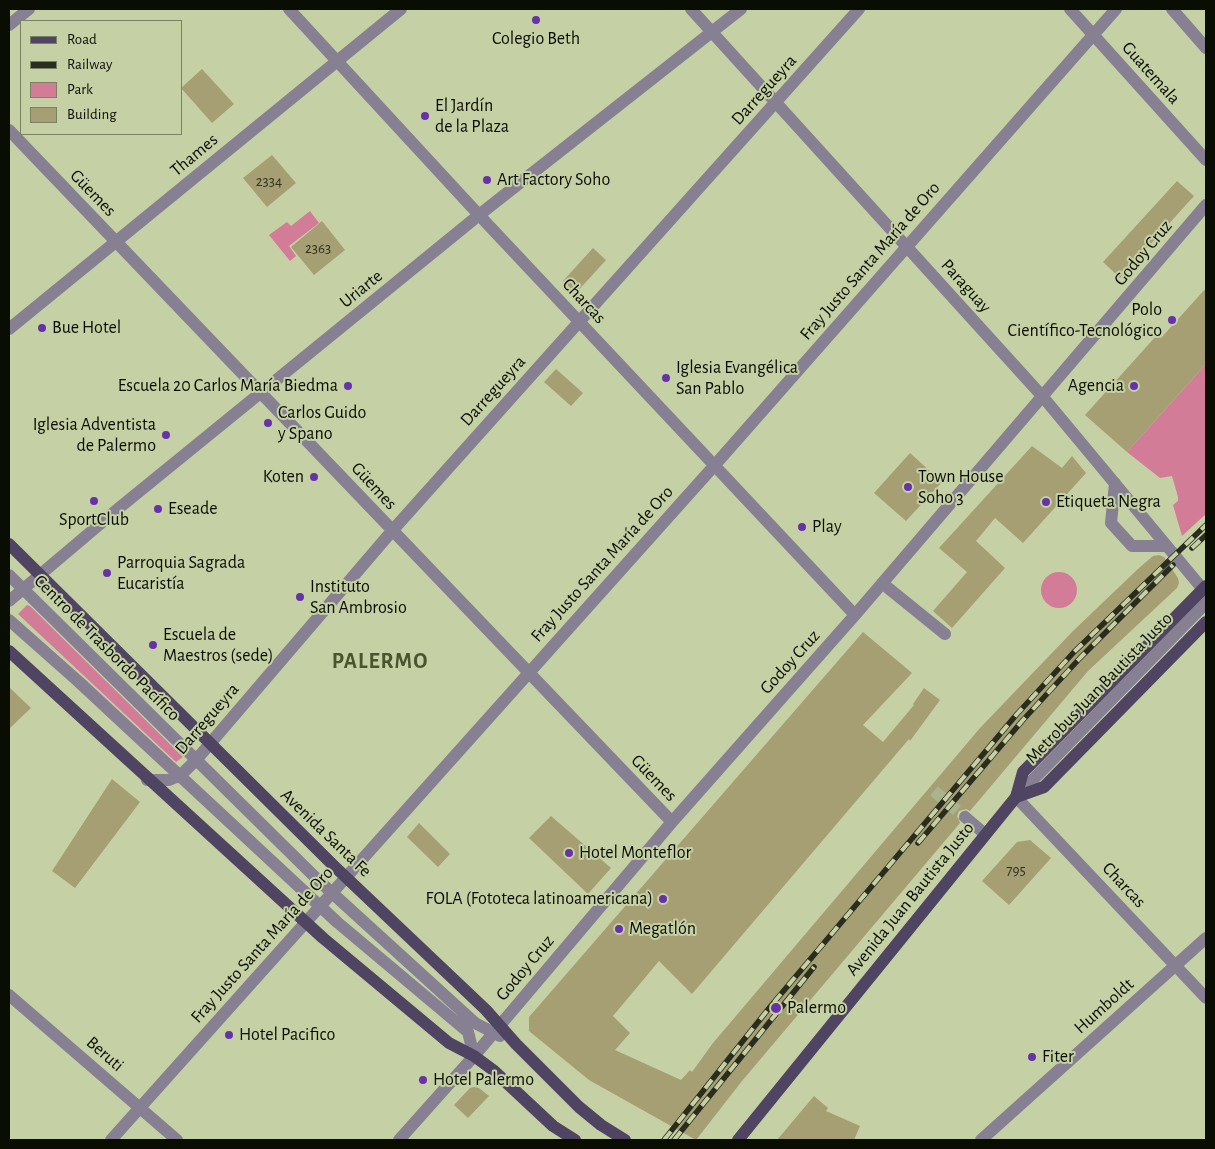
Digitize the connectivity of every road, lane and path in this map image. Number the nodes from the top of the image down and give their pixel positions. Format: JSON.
{"nodes":[{"id":1,"x":29,"y":9,"type":"edge"},
{"id":2,"x":289,"y":9,"type":"edge"},
{"id":3,"x":401,"y":9,"type":"edge"},
{"id":4,"x":691,"y":9,"type":"edge"},
{"id":5,"x":741,"y":9,"type":"edge"},
{"id":6,"x":859,"y":9,"type":"edge"},
{"id":7,"x":1070,"y":9,"type":"edge"},
{"id":8,"x":1116,"y":9,"type":"edge"},
{"id":9,"x":1172,"y":9,"type":"edge"},
{"id":10,"x":9,"y":25,"type":"edge"},
{"id":11,"x":711,"y":32,"type":"junction"},
{"id":12,"x":1092,"y":34,"type":"junction"},
{"id":13,"x":1206,"y":48,"type":"edge"},
{"id":14,"x":336,"y":60,"type":"junction"},
{"id":15,"x":775,"y":103,"type":"junction"},
{"id":16,"x":9,"y":130,"type":"edge"},
{"id":17,"x":1206,"y":160,"type":"edge"},
{"id":18,"x":1206,"y":205,"type":"edge"},
{"id":19,"x":479,"y":215,"type":"junction"},
{"id":20,"x":116,"y":242,"type":"junction"},
{"id":21,"x":906,"y":245,"type":"junction"},
{"id":22,"x":579,"y":321,"type":"junction"},
{"id":23,"x":9,"y":329,"type":"edge"},
{"id":24,"x":262,"y":393,"type":"junction"},
{"id":25,"x":1043,"y":396,"type":"junction"},
{"id":26,"x":714,"y":466,"type":"junction"},
{"id":27,"x":1115,"y":483,"type":"junction"},
{"id":28,"x":392,"y":531,"type":"junction"},
{"id":29,"x":9,"y":544,"type":"edge"},
{"id":30,"x":1166,"y":546,"type":"junction"},
{"id":31,"x":40,"y":574,"type":"junction"},
{"id":32,"x":9,"y":575,"type":"edge"},
{"id":33,"x":882,"y":583,"type":"junction"},
{"id":34,"x":23,"y":589,"type":"junction"},
{"id":35,"x":1205,"y":589,"type":"edge"},
{"id":36,"x":9,"y":601,"type":"edge"},
{"id":37,"x":1206,"y":603,"type":"edge"},
{"id":38,"x":856,"y":615,"type":"junction"},
{"id":39,"x":9,"y":620,"type":"edge"},
{"id":40,"x":1206,"y":622,"type":"edge"},
{"id":41,"x":945,"y":634,"type":"dead end"},
{"id":42,"x":9,"y":651,"type":"edge"},
{"id":43,"x":528,"y":672,"type":"junction"},
{"id":44,"x":210,"y":742,"type":"junction"},
{"id":45,"x":196,"y":760,"type":"junction"},
{"id":46,"x":181,"y":776,"type":"junction"},
{"id":47,"x":147,"y":780,"type":"junction"},
{"id":48,"x":1016,"y":797,"type":"junction"},
{"id":49,"x":965,"y":817,"type":"tunnel mouth"},
{"id":50,"x":672,"y":822,"type":"junction"},
{"id":51,"x":985,"y":834,"type":"junction"},
{"id":52,"x":345,"y":877,"type":"junction"},
{"id":53,"x":331,"y":892,"type":"junction"},
{"id":54,"x":320,"y":905,"type":"junction"},
{"id":55,"x":305,"y":922,"type":"junction"},
{"id":56,"x":1206,"y":938,"type":"edge"},
{"id":57,"x":1175,"y":965,"type":"junction"},
{"id":58,"x":9,"y":995,"type":"edge"},
{"id":59,"x":1206,"y":998,"type":"edge"},
{"id":60,"x":496,"y":1029,"type":"junction"},
{"id":61,"x":474,"y":1056,"type":"junction"},
{"id":62,"x":140,"y":1107,"type":"junction"},
{"id":63,"x":553,"y":1126,"type":"junction"},
{"id":64,"x":111,"y":1140,"type":"edge"},
{"id":65,"x":177,"y":1140,"type":"edge"},
{"id":66,"x":399,"y":1140,"type":"edge"},
{"id":67,"x":564,"y":1140,"type":"edge"},
{"id":68,"x":575,"y":1140,"type":"edge"},
{"id":69,"x":625,"y":1140,"type":"edge"},
{"id":70,"x":738,"y":1140,"type":"edge"},
{"id":71,"x":981,"y":1140,"type":"edge"}],
"edges":[{"from":1,"to":10,"type":"street"},
{"from":2,"to":14,"type":"street","name":"Charcas"},
{"from":3,"to":14,"type":"street","name":"Thames"},
{"from":4,"to":11,"type":"street","name":"Paraguay"},
{"from":5,"to":11,"type":"street","name":"Uriarte"},
{"from":6,"to":15,"type":"street","name":"Darregueyra"},
{"from":7,"to":12,"type":"street","name":"Guatemala"},
{"from":8,"to":12,"type":"street","name":"Fray Justo Santa María de Oro"},
{"from":9,"to":13,"type":"street"},
{"from":11,"to":15,"type":"street","name":"Paraguay"},
{"from":11,"to":19,"type":"street","name":"Uriarte"},
{"from":12,"to":17,"type":"street","name":"Guatemala"},
{"from":12,"to":21,"type":"street","name":"Fray Justo Santa María de Oro"},
{"from":14,"to":19,"type":"street","name":"Charcas"},
{"from":14,"to":20,"type":"street","name":"Thames"},
{"from":15,"to":21,"type":"street","name":"Paraguay"},
{"from":15,"to":22,"type":"street","name":"Darregueyra"},
{"from":16,"to":20,"type":"street","name":"Güemes"},
{"from":18,"to":25,"type":"street","name":"Godoy Cruz"},
{"from":19,"to":22,"type":"street","name":"Charcas"},
{"from":19,"to":24,"type":"street","name":"Uriarte"},
{"from":20,"to":23,"type":"street","name":"Thames"},
{"from":20,"to":24,"type":"street","name":"Güemes"},
{"from":21,"to":25,"type":"street","name":"Paraguay"},
{"from":21,"to":26,"type":"street","name":"Fray Justo Santa María de Oro"},
{"from":22,"to":26,"type":"street","name":"Charcas"},
{"from":22,"to":28,"type":"street","name":"Darregueyra"},
{"from":24,"to":28,"type":"street","name":"Güemes"},
{"from":24,"to":31,"type":"street","name":"Uriarte"},
{"from":25,"to":27,"type":"street","name":"Paraguay"},
{"from":25,"to":33,"type":"street","name":"Godoy Cruz"},
{"from":26,"to":38,"type":"street","name":"Charcas"},
{"from":26,"to":43,"type":"street","name":"Fray Justo Santa María de Oro"},
{"from":27,"to":30,"type":"street","name":"Paraguay"},
{"from":27,"to":30,"type":"street"},
{"from":28,"to":43,"type":"street","name":"Güemes"},
{"from":28,"to":44,"type":"street","name":"Darregueyra"},
{"from":29,"to":31,"type":"main road","name":"Avenida Santa Fe"},
{"from":30,"to":35,"type":"street","name":"Paraguay"},
{"from":31,"to":34,"type":"street","name":"Uriarte"},
{"from":31,"to":44,"type":"main road","name":"Avenida Santa Fe"},
{"from":32,"to":34,"type":"street","name":"Centro de Trasbordo Pacífico"},
{"from":33,"to":38,"type":"street","name":"Godoy Cruz"},
{"from":33,"to":41,"type":"street"},
{"from":34,"to":36,"type":"street","name":"Uriarte"},
{"from":34,"to":45,"type":"street","name":"Centro de Trasbordo Pacífico"},
{"from":35,"to":48,"type":"main road","name":"Avenida Juan Bautista Justo"},
{"from":37,"to":48,"type":"street","name":"Metrobus Juan Bautista Justo"},
{"from":38,"to":50,"type":"street","name":"Godoy Cruz"},
{"from":39,"to":46,"type":"street"},
{"from":40,"to":48,"type":"main road"},
{"from":42,"to":47,"type":"main road"},
{"from":43,"to":50,"type":"street","name":"Güemes"},
{"from":43,"to":52,"type":"street","name":"Fray Justo Santa María de Oro"},
{"from":44,"to":45,"type":"street","name":"Darregueyra"},
{"from":44,"to":52,"type":"main road","name":"Avenida Santa Fe"},
{"from":45,"to":46,"type":"street","name":"Darregueyra"},
{"from":45,"to":53,"type":"street","name":"Centro de Trasbordo Pacífico"},
{"from":46,"to":47,"type":"street","name":"Darregueyra"},
{"from":46,"to":54,"type":"street"},
{"from":47,"to":55,"type":"main road"},
{"from":48,"to":51,"type":"main road","name":"Avenida Juan Bautista Justo"},
{"from":48,"to":57,"type":"street","name":"Charcas"},
{"from":49,"to":51,"type":"street"},
{"from":50,"to":60,"type":"street","name":"Godoy Cruz"},
{"from":51,"to":70,"type":"main road","name":"Avenida Juan Bautista Justo"},
{"from":52,"to":53,"type":"street","name":"Fray Justo Santa María de Oro"},
{"from":52,"to":60,"type":"main road","name":"Avenida Santa Fe"},
{"from":53,"to":54,"type":"street","name":"Fray Justo Santa María de Oro"},
{"from":53,"to":60,"type":"street","name":"Centro de Trasbordo Pacífico"},
{"from":54,"to":55,"type":"street","name":"Fray Justo Santa María de Oro"},
{"from":54,"to":61,"type":"street"},
{"from":55,"to":61,"type":"main road"},
{"from":55,"to":62,"type":"street","name":"Fray Justo Santa María de Oro"},
{"from":56,"to":57,"type":"street","name":"Humboldt"},
{"from":57,"to":59,"type":"street","name":"Charcas"},
{"from":57,"to":71,"type":"street","name":"Humboldt"},
{"from":58,"to":62,"type":"street","name":"Beruti"},
{"from":60,"to":61,"type":"street","name":"Godoy Cruz"},
{"from":60,"to":69,"type":"main road","name":"Avenida Santa Fe"},
{"from":61,"to":63,"type":"main road"},
{"from":61,"to":66,"type":"street","name":"Godoy Cruz"},
{"from":62,"to":64,"type":"street","name":"Fray Justo Santa María de Oro"},
{"from":62,"to":65,"type":"street","name":"Beruti"},
{"from":63,"to":67,"type":"main road"},
{"from":63,"to":68,"type":"main road"}]}
